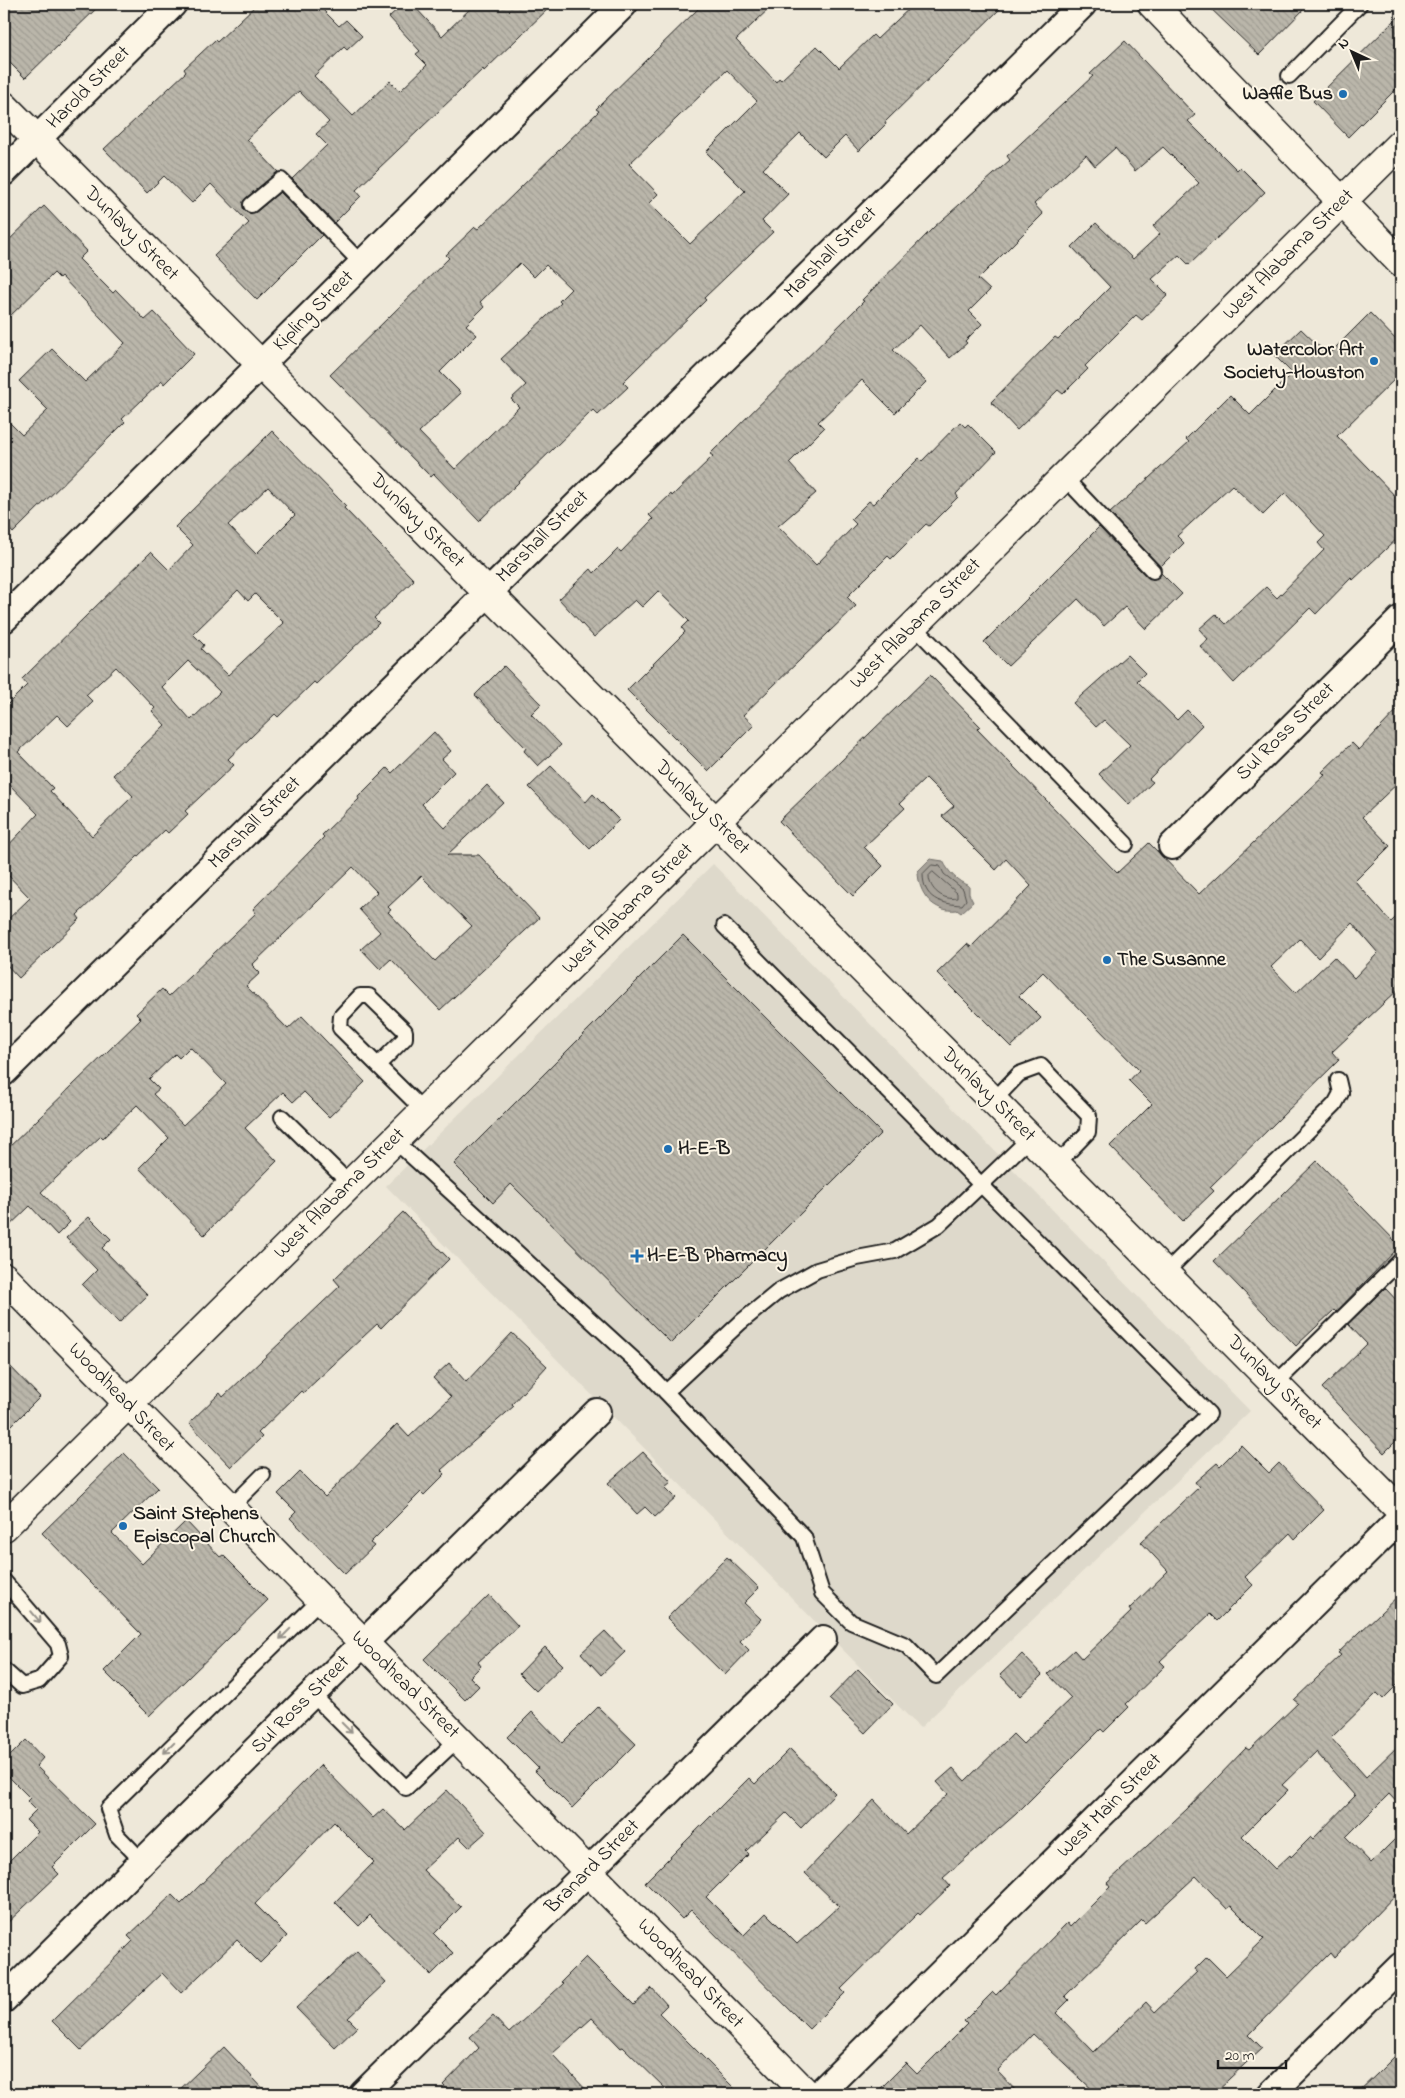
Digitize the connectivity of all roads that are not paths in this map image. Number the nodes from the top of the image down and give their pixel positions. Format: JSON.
{"nodes":[{"id":1,"x":173,"y":4,"type":"edge"},
{"id":2,"x":624,"y":4,"type":"edge"},
{"id":3,"x":1083,"y":4,"type":"edge"},
{"id":4,"x":1152,"y":4,"type":"edge"},
{"id":5,"x":1360,"y":4,"type":"edge"},
{"id":6,"x":1289,"y":76,"type":"dead end"},
{"id":7,"x":4,"y":106,"type":"edge"},
{"id":8,"x":37,"y":139,"type":"junction"},
{"id":9,"x":1401,"y":143,"type":"edge"},
{"id":10,"x":4,"y":172,"type":"edge"},
{"id":11,"x":1341,"y":203,"type":"junction"},
{"id":12,"x":252,"y":205,"type":"dead end"},
{"id":13,"x":361,"y":263,"type":"junction"},
{"id":14,"x":1401,"y":263,"type":"edge"},
{"id":15,"x":261,"y":364,"type":"junction"},
{"id":16,"x":1064,"y":477,"type":"junction"},
{"id":17,"x":1153,"y":571,"type":"dead end"},
{"id":18,"x":488,"y":592,"type":"junction"},
{"id":19,"x":4,"y":619,"type":"edge"},
{"id":20,"x":1401,"y":619,"type":"edge"},
{"id":21,"x":914,"y":626,"type":"junction"},
{"id":22,"x":716,"y":822,"type":"junction"},
{"id":23,"x":1126,"y":844,"type":"dead end"},
{"id":24,"x":1172,"y":846,"type":"dead end"},
{"id":25,"x":724,"y":926,"type":"dead end"},
{"id":26,"x":378,"y":1065,"type":"junction"},
{"id":27,"x":4,"y":1072,"type":"edge"},
{"id":28,"x":1338,"y":1080,"type":"dead end"},
{"id":29,"x":993,"y":1101,"type":"junction"},
{"id":30,"x":424,"y":1111,"type":"junction"},
{"id":31,"x":282,"y":1117,"type":"dead end"},
{"id":32,"x":1030,"y":1138,"type":"junction"},
{"id":33,"x":394,"y":1140,"type":"junction"},
{"id":34,"x":1057,"y":1164,"type":"junction"},
{"id":35,"x":350,"y":1184,"type":"junction"},
{"id":36,"x":981,"y":1185,"type":"junction"},
{"id":37,"x":1401,"y":1260,"type":"edge"},
{"id":38,"x":1165,"y":1273,"type":"junction"},
{"id":39,"x":4,"y":1277,"type":"edge"},
{"id":40,"x":1275,"y":1384,"type":"junction"},
{"id":41,"x":666,"y":1392,"type":"junction"},
{"id":42,"x":127,"y":1405,"type":"junction"},
{"id":43,"x":598,"y":1412,"type":"dead end"},
{"id":44,"x":263,"y":1475,"type":"dead end"},
{"id":45,"x":230,"y":1508,"type":"junction"},
{"id":46,"x":1401,"y":1511,"type":"edge"},
{"id":47,"x":1401,"y":1518,"type":"edge"},
{"id":48,"x":4,"y":1527,"type":"edge"},
{"id":49,"x":4,"y":1581,"type":"edge"},
{"id":50,"x":320,"y":1600,"type":"junction"},
{"id":51,"x":823,"y":1639,"type":"dead end"},
{"id":52,"x":364,"y":1643,"type":"junction"},
{"id":53,"x":4,"y":1670,"type":"edge"},
{"id":54,"x":312,"y":1694,"type":"junction"},
{"id":55,"x":458,"y":1738,"type":"junction"},
{"id":56,"x":143,"y":1862,"type":"junction"},
{"id":57,"x":589,"y":1870,"type":"junction"},
{"id":58,"x":1401,"y":1966,"type":"edge"},
{"id":59,"x":4,"y":1999,"type":"edge"},
{"id":60,"x":363,"y":2094,"type":"edge"},
{"id":61,"x":807,"y":2094,"type":"edge"},
{"id":62,"x":819,"y":2094,"type":"edge"},
{"id":63,"x":1271,"y":2094,"type":"edge"}],
"edges":[{"from":1,"to":8,"type":"street","name":"Harold Street"},
{"from":2,"to":13,"type":"street","name":"Kipling Street"},
{"from":3,"to":18,"type":"street","name":"Marshall Street"},
{"from":4,"to":11,"type":"street"},
{"from":5,"to":6,"type":"lane"},
{"from":7,"to":8,"type":"street","name":"Dunlavy Street"},
{"from":8,"to":10,"type":"street","name":"Harold Street"},
{"from":8,"to":15,"type":"street","name":"Dunlavy Street"},
{"from":9,"to":11,"type":"street","name":"West Alabama Street"},
{"from":11,"to":14,"type":"street"},
{"from":11,"to":16,"type":"street","name":"West Alabama Street"},
{"from":12,"to":13,"type":"lane"},
{"from":13,"to":15,"type":"street","name":"Kipling Street"},
{"from":15,"to":18,"type":"street","name":"Dunlavy Street"},
{"from":15,"to":19,"type":"street","name":"Kipling Street"},
{"from":16,"to":17,"type":"lane"},
{"from":16,"to":21,"type":"street","name":"West Alabama Street"},
{"from":18,"to":22,"type":"street","name":"Dunlavy Street"},
{"from":18,"to":27,"type":"street","name":"Marshall Street"},
{"from":20,"to":24,"type":"street","name":"Sul Ross Street"},
{"from":21,"to":22,"type":"street","name":"West Alabama Street"},
{"from":21,"to":23,"type":"lane"},
{"from":22,"to":29,"type":"street","name":"Dunlavy Street"},
{"from":22,"to":30,"type":"street","name":"West Alabama Street"},
{"from":25,"to":36,"type":"lane"},
{"from":26,"to":26,"type":"lane"},
{"from":26,"to":30,"type":"lane"},
{"from":28,"to":38,"type":"lane"},
{"from":29,"to":32,"type":"street","name":"Dunlavy Street"},
{"from":29,"to":34,"type":"lane"},
{"from":30,"to":33,"type":"street","name":"West Alabama Street"},
{"from":31,"to":35,"type":"lane"},
{"from":32,"to":34,"type":"street","name":"Dunlavy Street"},
{"from":32,"to":36,"type":"lane"},
{"from":33,"to":35,"type":"street","name":"West Alabama Street"},
{"from":33,"to":41,"type":"lane"},
{"from":34,"to":38,"type":"street","name":"Dunlavy Street"},
{"from":35,"to":42,"type":"street","name":"West Alabama Street"},
{"from":36,"to":41,"type":"lane"},
{"from":36,"to":41,"type":"lane"},
{"from":37,"to":40,"type":"lane"},
{"from":38,"to":40,"type":"street","name":"Dunlavy Street"},
{"from":39,"to":42,"type":"street","name":"Woodhead Street"},
{"from":40,"to":46,"type":"street","name":"Dunlavy Street"},
{"from":42,"to":45,"type":"street","name":"Woodhead Street"},
{"from":42,"to":48,"type":"street","name":"West Alabama Street"},
{"from":43,"to":52,"type":"street","name":"Sul Ross Street"},
{"from":44,"to":45,"type":"lane"},
{"from":45,"to":50,"type":"street","name":"Woodhead Street"},
{"from":47,"to":62,"type":"street","name":"West Main Street"},
{"from":49,"to":53,"type":"lane","one_way":true},
{"from":50,"to":52,"type":"street","name":"Woodhead Street"},
{"from":50,"to":56,"type":"lane","one_way":true},
{"from":51,"to":57,"type":"street","name":"Branard Street"},
{"from":52,"to":54,"type":"street","name":"Sul Ross Street"},
{"from":52,"to":55,"type":"street","name":"Woodhead Street"},
{"from":54,"to":55,"type":"lane","one_way":true},
{"from":54,"to":56,"type":"street","name":"Sul Ross Street"},
{"from":55,"to":57,"type":"street","name":"Woodhead Street"},
{"from":56,"to":59,"type":"street","name":"Sul Ross Street"},
{"from":57,"to":60,"type":"street","name":"Branard Street"},
{"from":57,"to":61,"type":"street","name":"Woodhead Street"},
{"from":58,"to":63,"type":"street"}]}
